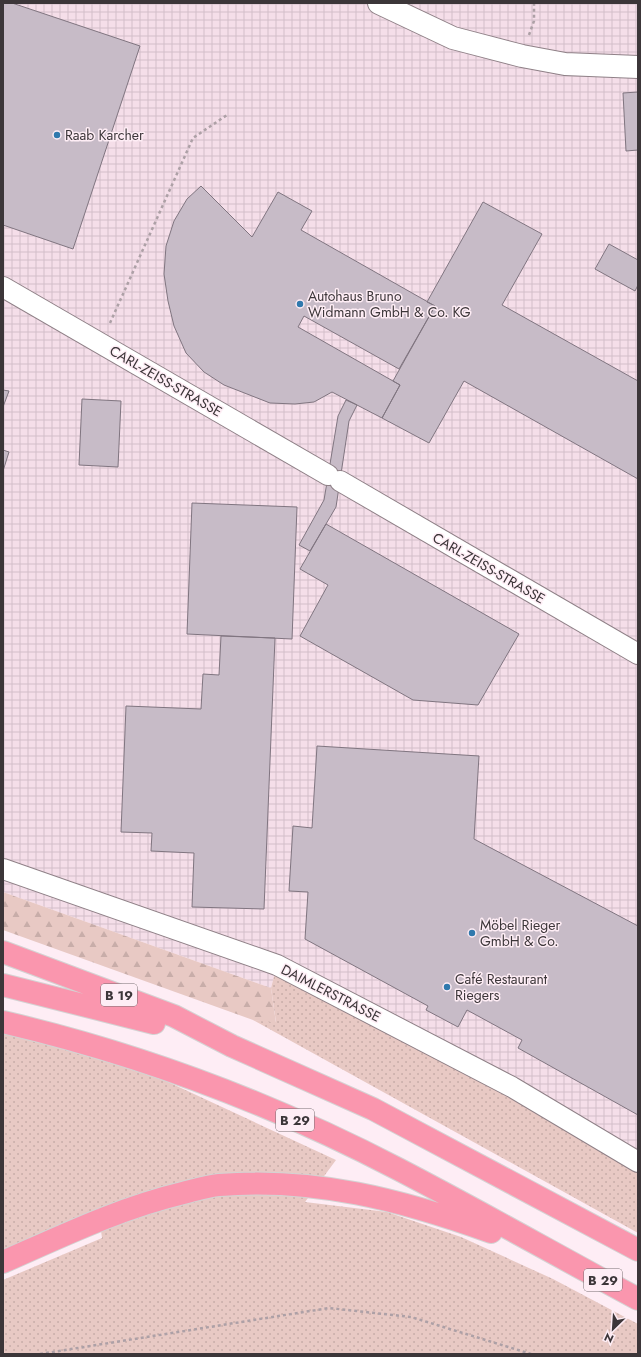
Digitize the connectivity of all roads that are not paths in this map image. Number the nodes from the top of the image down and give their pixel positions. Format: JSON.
{"nodes":[{"id":1,"x":379,"y":3,"type":"edge"},
{"id":2,"x":638,"y":67,"type":"edge"},
{"id":3,"x":3,"y":287,"type":"edge"},
{"id":4,"x":638,"y":654,"type":"edge"},
{"id":5,"x":3,"y":869,"type":"edge"},
{"id":6,"x":3,"y":952,"type":"edge"},
{"id":7,"x":3,"y":985,"type":"edge"},
{"id":8,"x":3,"y":1022,"type":"edge"},
{"id":9,"x":232,"y":1046,"type":"junction"},
{"id":10,"x":638,"y":1162,"type":"edge"},
{"id":11,"x":638,"y":1250,"type":"edge"},
{"id":12,"x":3,"y":1262,"type":"edge"},
{"id":13,"x":568,"y":1262,"type":"junction"},
{"id":14,"x":638,"y":1299,"type":"edge"}],
"edges":[{"from":1,"to":2,"type":"street"},
{"from":3,"to":4,"type":"street","name":"CARL-ZEISS-STRASSE"},
{"from":5,"to":10,"type":"street","name":"DAIMLERSTRASSE"},
{"from":6,"to":9,"type":"highway","number":"B 19"},
{"from":7,"to":9,"type":"highway"},
{"from":8,"to":13,"type":"highway","number":"B 29"},
{"from":9,"to":11,"type":"highway"},
{"from":12,"to":13,"type":"highway","number":"B 29"},
{"from":13,"to":14,"type":"highway","number":"B 29"}]}
